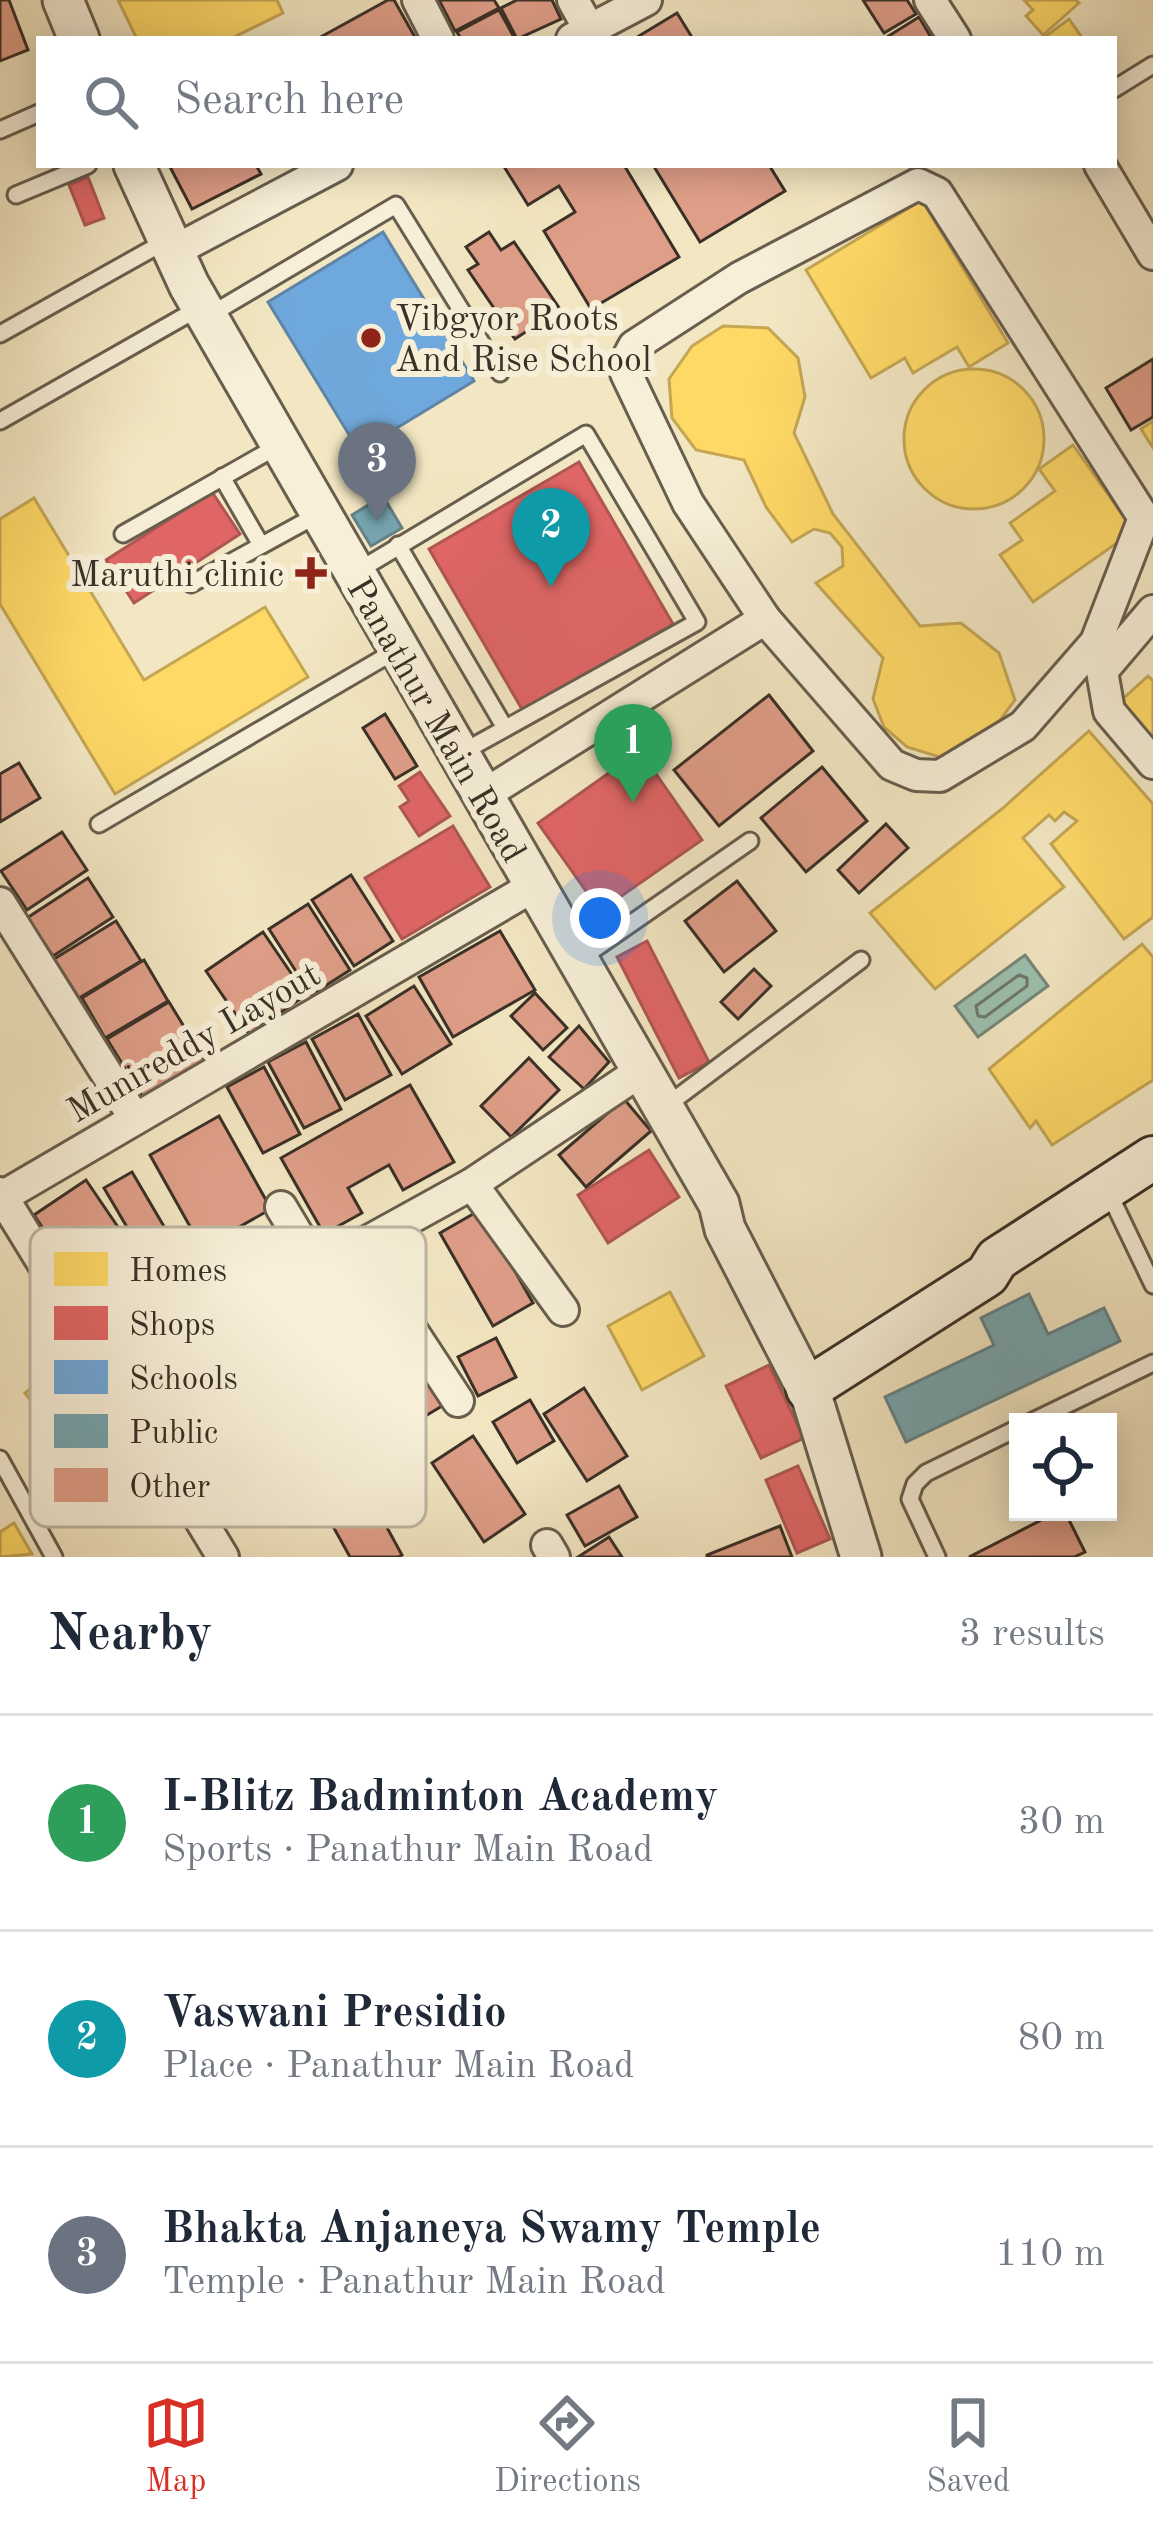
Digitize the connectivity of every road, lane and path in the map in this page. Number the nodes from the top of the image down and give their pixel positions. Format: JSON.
{"nodes":[{"id":1,"x":63,"y":0,"type":"edge"},
{"id":2,"x":418,"y":0,"type":"edge"},
{"id":3,"x":573,"y":0,"type":"edge"},
{"id":4,"x":646,"y":0,"type":"edge"},
{"id":5,"x":939,"y":3,"type":"edge"},
{"id":6,"x":580,"y":34,"type":"edge"},
{"id":7,"x":78,"y":36,"type":"edge"},
{"id":8,"x":436,"y":36,"type":"edge"},
{"id":9,"x":954,"y":36,"type":"edge"},
{"id":10,"x":1153,"y":65,"type":"edge"},
{"id":11,"x":1117,"y":87,"type":"edge"},
{"id":12,"x":36,"y":113,"type":"edge"},
{"id":13,"x":0,"y":130,"type":"edge"},
{"id":14,"x":81,"y":168,"type":"edge"},
{"id":15,"x":135,"y":168,"type":"edge"},
{"id":16,"x":331,"y":168,"type":"edge"},
{"id":17,"x":1102,"y":168,"type":"edge"},
{"id":18,"x":16,"y":195,"type":"dead end"},
{"id":19,"x":171,"y":245,"type":"junction"},
{"id":20,"x":1153,"y":254,"type":"edge"},
{"id":21,"x":205,"y":312,"type":"junction"},
{"id":22,"x":0,"y":334,"type":"edge"},
{"id":23,"x":500,"y":373,"type":"dead end"},
{"id":24,"x":0,"y":421,"type":"edge"},
{"id":25,"x":280,"y":444,"type":"junction"},
{"id":26,"x":222,"y":478,"type":"junction"},
{"id":27,"x":320,"y":514,"type":"junction"},
{"id":28,"x":123,"y":534,"type":"dead end"},
{"id":29,"x":398,"y":544,"type":"junction"},
{"id":30,"x":261,"y":545,"type":"junction"},
{"id":31,"x":354,"y":573,"type":"junction"},
{"id":32,"x":191,"y":584,"type":"dead end"},
{"id":33,"x":1153,"y":611,"type":"edge"},
{"id":34,"x":765,"y":619,"type":"junction"},
{"id":35,"x":398,"y":650,"type":"junction"},
{"id":36,"x":505,"y":728,"type":"junction"},
{"id":37,"x":458,"y":754,"type":"junction"},
{"id":38,"x":1153,"y":763,"type":"edge"},
{"id":39,"x":482,"y":796,"type":"junction"},
{"id":40,"x":99,"y":824,"type":"dead end"},
{"id":41,"x":750,"y":842,"type":"dead end"},
{"id":42,"x":534,"y":886,"type":"junction"},
{"id":43,"x":0,"y":903,"type":"edge"},
{"id":44,"x":861,"y":960,"type":"dead end"},
{"id":45,"x":578,"y":961,"type":"junction"},
{"id":46,"x":641,"y":1070,"type":"junction"},
{"id":47,"x":664,"y":1108,"type":"junction"},
{"id":48,"x":135,"y":1119,"type":"junction"},
{"id":49,"x":1153,"y":1157,"type":"edge"},
{"id":50,"x":472,"y":1184,"type":"junction"},
{"id":51,"x":1106,"y":1186,"type":"junction"},
{"id":52,"x":1,"y":1195,"type":"edge"},
{"id":53,"x":281,"y":1207,"type":"dead end"},
{"id":54,"x":293,"y":1227,"type":"edge"},
{"id":55,"x":394,"y":1227,"type":"edge"},
{"id":56,"x":30,"y":1242,"type":"edge"},
{"id":57,"x":1153,"y":1285,"type":"edge"},
{"id":58,"x":563,"y":1310,"type":"dead end"},
{"id":59,"x":426,"y":1352,"type":"edge"},
{"id":60,"x":1153,"y":1364,"type":"edge"},
{"id":61,"x":813,"y":1374,"type":"junction"},
{"id":62,"x":458,"y":1401,"type":"dead end"},
{"id":63,"x":1050,"y":1413,"type":"edge"},
{"id":64,"x":1009,"y":1432,"type":"edge"},
{"id":65,"x":0,"y":1460,"type":"edge"},
{"id":66,"x":30,"y":1514,"type":"edge"},
{"id":67,"x":37,"y":1527,"type":"edge"},
{"id":68,"x":205,"y":1527,"type":"edge"},
{"id":69,"x":858,"y":1556,"type":"edge"},
{"id":70,"x":54,"y":1557,"type":"edge"},
{"id":71,"x":223,"y":1557,"type":"edge"},
{"id":72,"x":937,"y":1557,"type":"edge"}],
"edges":[{"from":1,"to":7,"type":"street"},
{"from":2,"to":8,"type":"street"},
{"from":3,"to":6,"type":"street"},
{"from":4,"to":6,"type":"street"},
{"from":5,"to":9,"type":"street"},
{"from":10,"to":11,"type":"lane"},
{"from":12,"to":13,"type":"lane"},
{"from":14,"to":18,"type":"lane"},
{"from":15,"to":19,"type":"street","name":"Panathur Main Road"},
{"from":16,"to":19,"type":"street"},
{"from":17,"to":20,"type":"street"},
{"from":19,"to":21,"type":"street","name":"Panathur Main Road"},
{"from":19,"to":22,"type":"lane"},
{"from":21,"to":23,"type":"lane"},
{"from":21,"to":24,"type":"lane"},
{"from":21,"to":25,"type":"street","name":"Panathur Main Road"},
{"from":25,"to":26,"type":"lane"},
{"from":25,"to":27,"type":"street","name":"Panathur Main Road"},
{"from":26,"to":28,"type":"lane"},
{"from":26,"to":30,"type":"lane"},
{"from":27,"to":30,"type":"lane"},
{"from":27,"to":31,"type":"street","name":"Panathur Main Road"},
{"from":29,"to":31,"type":"lane"},
{"from":29,"to":36,"type":"lane"},
{"from":29,"to":36,"type":"lane"},
{"from":30,"to":32,"type":"lane"},
{"from":31,"to":35,"type":"street","name":"Panathur Main Road"},
{"from":33,"to":38,"type":"street"},
{"from":34,"to":34,"type":"street"},
{"from":34,"to":39,"type":"street"},
{"from":35,"to":37,"type":"street","name":"Panathur Main Road"},
{"from":35,"to":40,"type":"lane"},
{"from":36,"to":37,"type":"lane"},
{"from":37,"to":39,"type":"street","name":"Panathur Main Road"},
{"from":39,"to":42,"type":"street","name":"Panathur Main Road"},
{"from":41,"to":45,"type":"lane"},
{"from":42,"to":45,"type":"street","name":"Panathur Main Road"},
{"from":42,"to":48,"type":"street","name":"Munireddy Layout"},
{"from":43,"to":48,"type":"street"},
{"from":44,"to":47,"type":"lane"},
{"from":45,"to":46,"type":"street","name":"Panathur Main Road"},
{"from":46,"to":47,"type":"street","name":"Panathur Main Road"},
{"from":46,"to":50,"type":"street"},
{"from":47,"to":61,"type":"street","name":"Panathur Main Road"},
{"from":48,"to":52,"type":"street","name":"Munireddy Layout"},
{"from":49,"to":51,"type":"main road"},
{"from":50,"to":55,"type":"street"},
{"from":50,"to":58,"type":"street"},
{"from":51,"to":57,"type":"lane"},
{"from":51,"to":61,"type":"main road"},
{"from":52,"to":56,"type":"street","name":"Munireddy Layout"},
{"from":53,"to":54,"type":"street"},
{"from":59,"to":62,"type":"street"},
{"from":60,"to":63,"type":"lane"},
{"from":61,"to":69,"type":"street","name":"Panathur Main Road"},
{"from":64,"to":72,"type":"lane"},
{"from":65,"to":66,"type":"lane"},
{"from":67,"to":70,"type":"lane"},
{"from":68,"to":71,"type":"street","name":"Munireddy Layout"}]}
